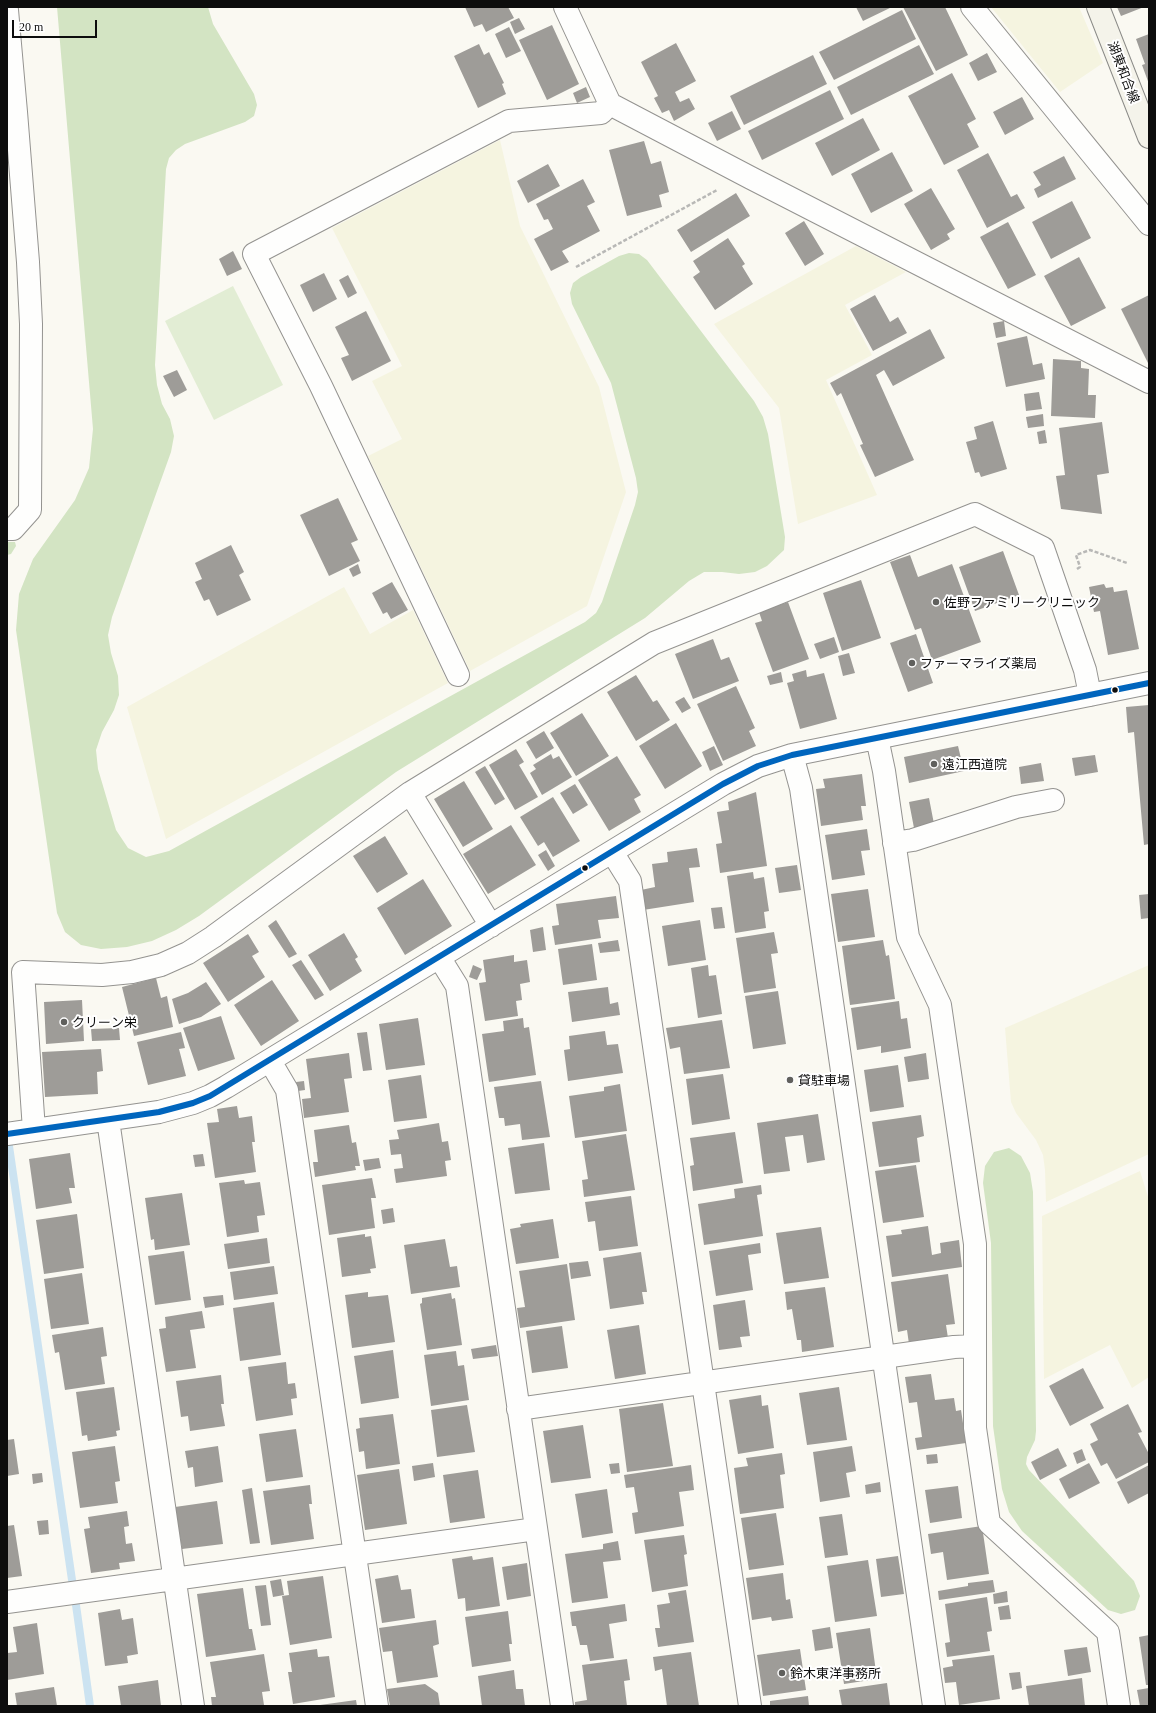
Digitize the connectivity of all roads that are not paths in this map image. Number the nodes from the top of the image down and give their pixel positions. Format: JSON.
{"nodes":[{"id":1,"x":565,"y":7,"type":"edge"},
{"id":2,"x":972,"y":7,"type":"edge"},
{"id":3,"x":1098,"y":7,"type":"edge"},
{"id":4,"x":7,"y":10,"type":"edge"},
{"id":5,"x":610,"y":104,"type":"junction"},
{"id":6,"x":11,"y":112,"type":"edge"},
{"id":7,"x":1149,"y":137,"type":"edge"},
{"id":8,"x":1149,"y":224,"type":"edge"},
{"id":9,"x":1149,"y":382,"type":"edge"},
{"id":10,"x":7,"y":530,"type":"edge"},
{"id":11,"x":458,"y":675,"type":"dead end"},
{"id":12,"x":1149,"y":683,"type":"edge"},
{"id":13,"x":1090,"y":695,"type":"junction"},
{"id":14,"x":877,"y":738,"type":"junction"},
{"id":15,"x":792,"y":756,"type":"junction"},
{"id":16,"x":410,"y":793,"type":"junction"},
{"id":17,"x":1053,"y":800,"type":"dead end"},
{"id":18,"x":894,"y":843,"type":"junction"},
{"id":19,"x":612,"y":852,"type":"junction"},
{"id":20,"x":491,"y":926,"type":"junction"},
{"id":21,"x":440,"y":957,"type":"junction"},
{"id":22,"x":270,"y":1061,"type":"junction"},
{"id":23,"x":108,"y":1120,"type":"junction"},
{"id":24,"x":34,"y":1130,"type":"junction"},
{"id":25,"x":7,"y":1134,"type":"edge"},
{"id":26,"x":975,"y":1346,"type":"junction"},
{"id":27,"x":884,"y":1356,"type":"junction"},
{"id":28,"x":703,"y":1383,"type":"junction"},
{"id":29,"x":518,"y":1409,"type":"junction"},
{"id":30,"x":536,"y":1529,"type":"junction"},
{"id":31,"x":355,"y":1554,"type":"junction"},
{"id":32,"x":174,"y":1579,"type":"junction"},
{"id":33,"x":7,"y":1602,"type":"edge"},
{"id":34,"x":193,"y":1706,"type":"edge"},
{"id":35,"x":377,"y":1706,"type":"edge"},
{"id":36,"x":562,"y":1706,"type":"edge"},
{"id":37,"x":750,"y":1706,"type":"edge"},
{"id":38,"x":934,"y":1706,"type":"edge"},
{"id":39,"x":1119,"y":1706,"type":"edge"}],
"edges":[{"from":1,"to":5,"type":"street"},
{"from":2,"to":8,"type":"street"},
{"from":3,"to":7,"type":"main road","name":"湖東和合線"},
{"from":4,"to":6,"type":"street"},
{"from":5,"to":9,"type":"street"},
{"from":5,"to":11,"type":"street"},
{"from":6,"to":10,"type":"street"},
{"from":12,"to":13,"type":"street"},
{"from":13,"to":14,"type":"street"},
{"from":13,"to":16,"type":"street"},
{"from":14,"to":15,"type":"street"},
{"from":14,"to":18,"type":"street"},
{"from":15,"to":19,"type":"street"},
{"from":15,"to":27,"type":"street"},
{"from":16,"to":20,"type":"street"},
{"from":16,"to":24,"type":"street"},
{"from":17,"to":18,"type":"street"},
{"from":18,"to":26,"type":"street"},
{"from":19,"to":20,"type":"street"},
{"from":19,"to":28,"type":"street"},
{"from":20,"to":21,"type":"street"},
{"from":21,"to":22,"type":"street"},
{"from":21,"to":29,"type":"street"},
{"from":22,"to":23,"type":"street"},
{"from":22,"to":31,"type":"street"},
{"from":23,"to":24,"type":"street"},
{"from":23,"to":32,"type":"street"},
{"from":24,"to":25,"type":"street"},
{"from":26,"to":27,"type":"street"},
{"from":26,"to":39,"type":"street"},
{"from":27,"to":28,"type":"street"},
{"from":27,"to":38,"type":"street"},
{"from":28,"to":29,"type":"street"},
{"from":28,"to":37,"type":"street"},
{"from":29,"to":30,"type":"street"},
{"from":30,"to":31,"type":"street"},
{"from":30,"to":36,"type":"street"},
{"from":31,"to":32,"type":"street"},
{"from":31,"to":35,"type":"street"},
{"from":32,"to":33,"type":"street"},
{"from":32,"to":34,"type":"street"}]}
